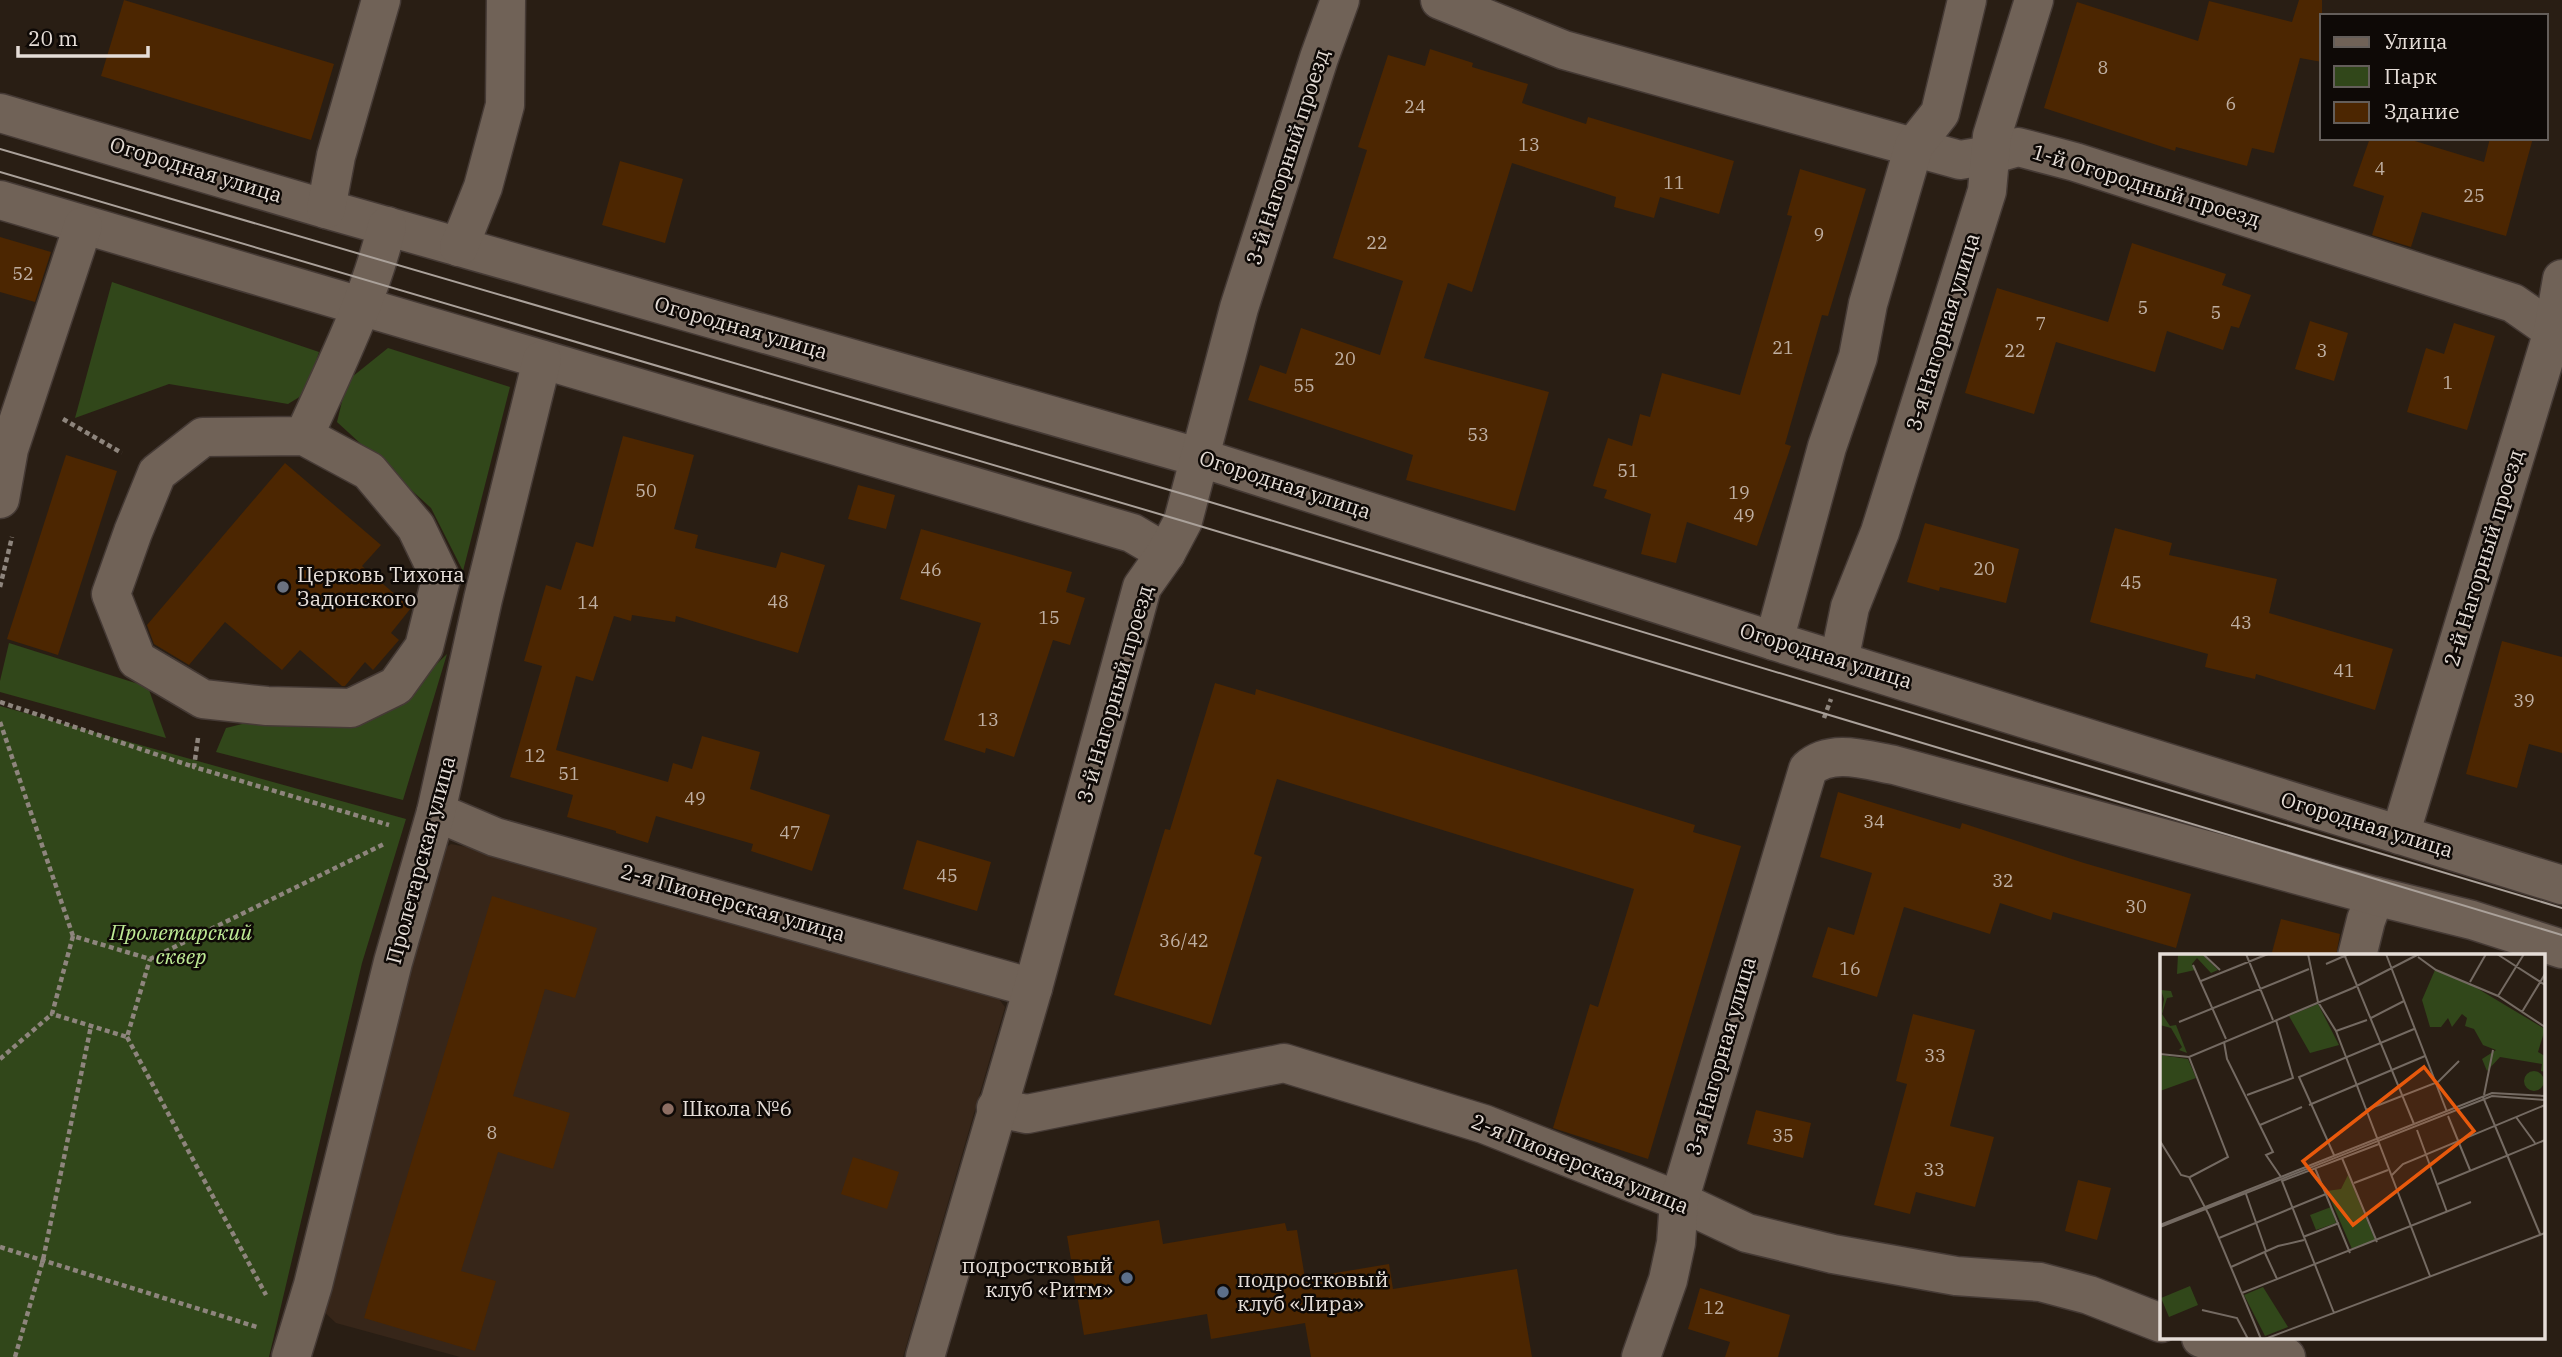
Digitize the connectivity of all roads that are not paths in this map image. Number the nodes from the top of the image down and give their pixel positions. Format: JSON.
{"nodes":[{"id":1,"x":381,"y":0,"type":"edge"},
{"id":2,"x":506,"y":0,"type":"edge"},
{"id":3,"x":1340,"y":0,"type":"edge"},
{"id":4,"x":1440,"y":0,"type":"edge"},
{"id":5,"x":1968,"y":0,"type":"edge"},
{"id":6,"x":2034,"y":0,"type":"edge"},
{"id":7,"x":0,"y":113,"type":"edge"},
{"id":8,"x":1914,"y":146,"type":"junction"},
{"id":9,"x":1990,"y":155,"type":"junction"},
{"id":10,"x":0,"y":201,"type":"edge"},
{"id":11,"x":326,"y":209,"type":"junction"},
{"id":12,"x":83,"y":226,"type":"junction"},
{"id":13,"x":387,"y":226,"type":"junction"},
{"id":14,"x":459,"y":247,"type":"junction"},
{"id":15,"x":2562,"y":279,"type":"edge"},
{"id":16,"x":362,"y":307,"type":"junction"},
{"id":17,"x":2557,"y":332,"type":"edge"},
{"id":18,"x":542,"y":360,"type":"junction"},
{"id":19,"x":304,"y":436,"type":"junction"},
{"id":20,"x":1200,"y":458,"type":"junction"},
{"id":21,"x":0,"y":499,"type":"edge"},
{"id":22,"x":1166,"y":553,"type":"junction"},
{"id":23,"x":1774,"y":640,"type":"junction"},
{"id":24,"x":1839,"y":661,"type":"junction"},
{"id":25,"x":436,"y":811,"type":"junction"},
{"id":26,"x":2400,"y":835,"type":"junction"},
{"id":27,"x":2562,"y":885,"type":"edge"},
{"id":28,"x":2375,"y":897,"type":"junction"},
{"id":29,"x":2562,"y":949,"type":"edge"},
{"id":30,"x":2358,"y":954,"type":"edge"},
{"id":31,"x":1033,"y":988,"type":"junction"},
{"id":32,"x":996,"y":1108,"type":"junction"},
{"id":33,"x":1679,"y":1201,"type":"junction"},
{"id":34,"x":2160,"y":1323,"type":"edge"},
{"id":35,"x":2208,"y":1340,"type":"edge"},
{"id":36,"x":2266,"y":1351,"type":"edge"},
{"id":37,"x":292,"y":1357,"type":"edge"},
{"id":38,"x":925,"y":1357,"type":"edge"},
{"id":39,"x":1641,"y":1357,"type":"edge"}],
"edges":[{"from":1,"to":11,"type":"street"},
{"from":2,"to":14,"type":"street"},
{"from":3,"to":20,"type":"street","name":"3-й Нагорный проезд"},
{"from":4,"to":8,"type":"street","name":"1-й Огородный проезд"},
{"from":5,"to":8,"type":"street"},
{"from":6,"to":9,"type":"street","name":"3-я Нагорная улица"},
{"from":7,"to":11,"type":"street","name":"Огородная улица"},
{"from":8,"to":9,"type":"street","name":"1-й Огородный проезд"},
{"from":8,"to":23,"type":"street"},
{"from":9,"to":17,"type":"street","name":"1-й Огородный проезд"},
{"from":9,"to":24,"type":"street","name":"3-я Нагорная улица"},
{"from":10,"to":12,"type":"street"},
{"from":11,"to":13,"type":"street","name":"Огородная улица"},
{"from":12,"to":16,"type":"street"},
{"from":12,"to":21,"type":"street"},
{"from":13,"to":14,"type":"street","name":"Огородная улица"},
{"from":13,"to":16,"type":"street"},
{"from":14,"to":20,"type":"street","name":"Огородная улица"},
{"from":15,"to":17,"type":"street","name":"2-й Нагорный проезд"},
{"from":16,"to":18,"type":"street"},
{"from":16,"to":19,"type":"street"},
{"from":17,"to":26,"type":"street","name":"2-й Нагорный проезд"},
{"from":18,"to":22,"type":"street"},
{"from":18,"to":25,"type":"street","name":"Пролетарская улица"},
{"from":19,"to":19,"type":"street"},
{"from":20,"to":22,"type":"street","name":"3-й Нагорный проезд"},
{"from":20,"to":23,"type":"street","name":"Огородная улица"},
{"from":22,"to":31,"type":"street","name":"3-й Нагорный проезд"},
{"from":23,"to":24,"type":"street","name":"Огородная улица"},
{"from":24,"to":26,"type":"street","name":"Огородная улица"},
{"from":25,"to":31,"type":"street","name":"2-я Пионерская улица"},
{"from":25,"to":37,"type":"street","name":"Пролетарская улица"},
{"from":26,"to":27,"type":"street","name":"Огородная улица"},
{"from":28,"to":29,"type":"street"},
{"from":28,"to":30,"type":"street"},
{"from":28,"to":33,"type":"street","name":"3-я Нагорная улица"},
{"from":31,"to":32,"type":"street","name":"3-й Нагорный проезд"},
{"from":32,"to":33,"type":"street","name":"2-я Пионерская улица"},
{"from":32,"to":38,"type":"street","name":"3-й Нагорный проезд"},
{"from":33,"to":34,"type":"street","name":"2-я Пионерская улица"},
{"from":33,"to":39,"type":"street","name":"3-я Нагорная улица"},
{"from":35,"to":36,"type":"street"}]}
